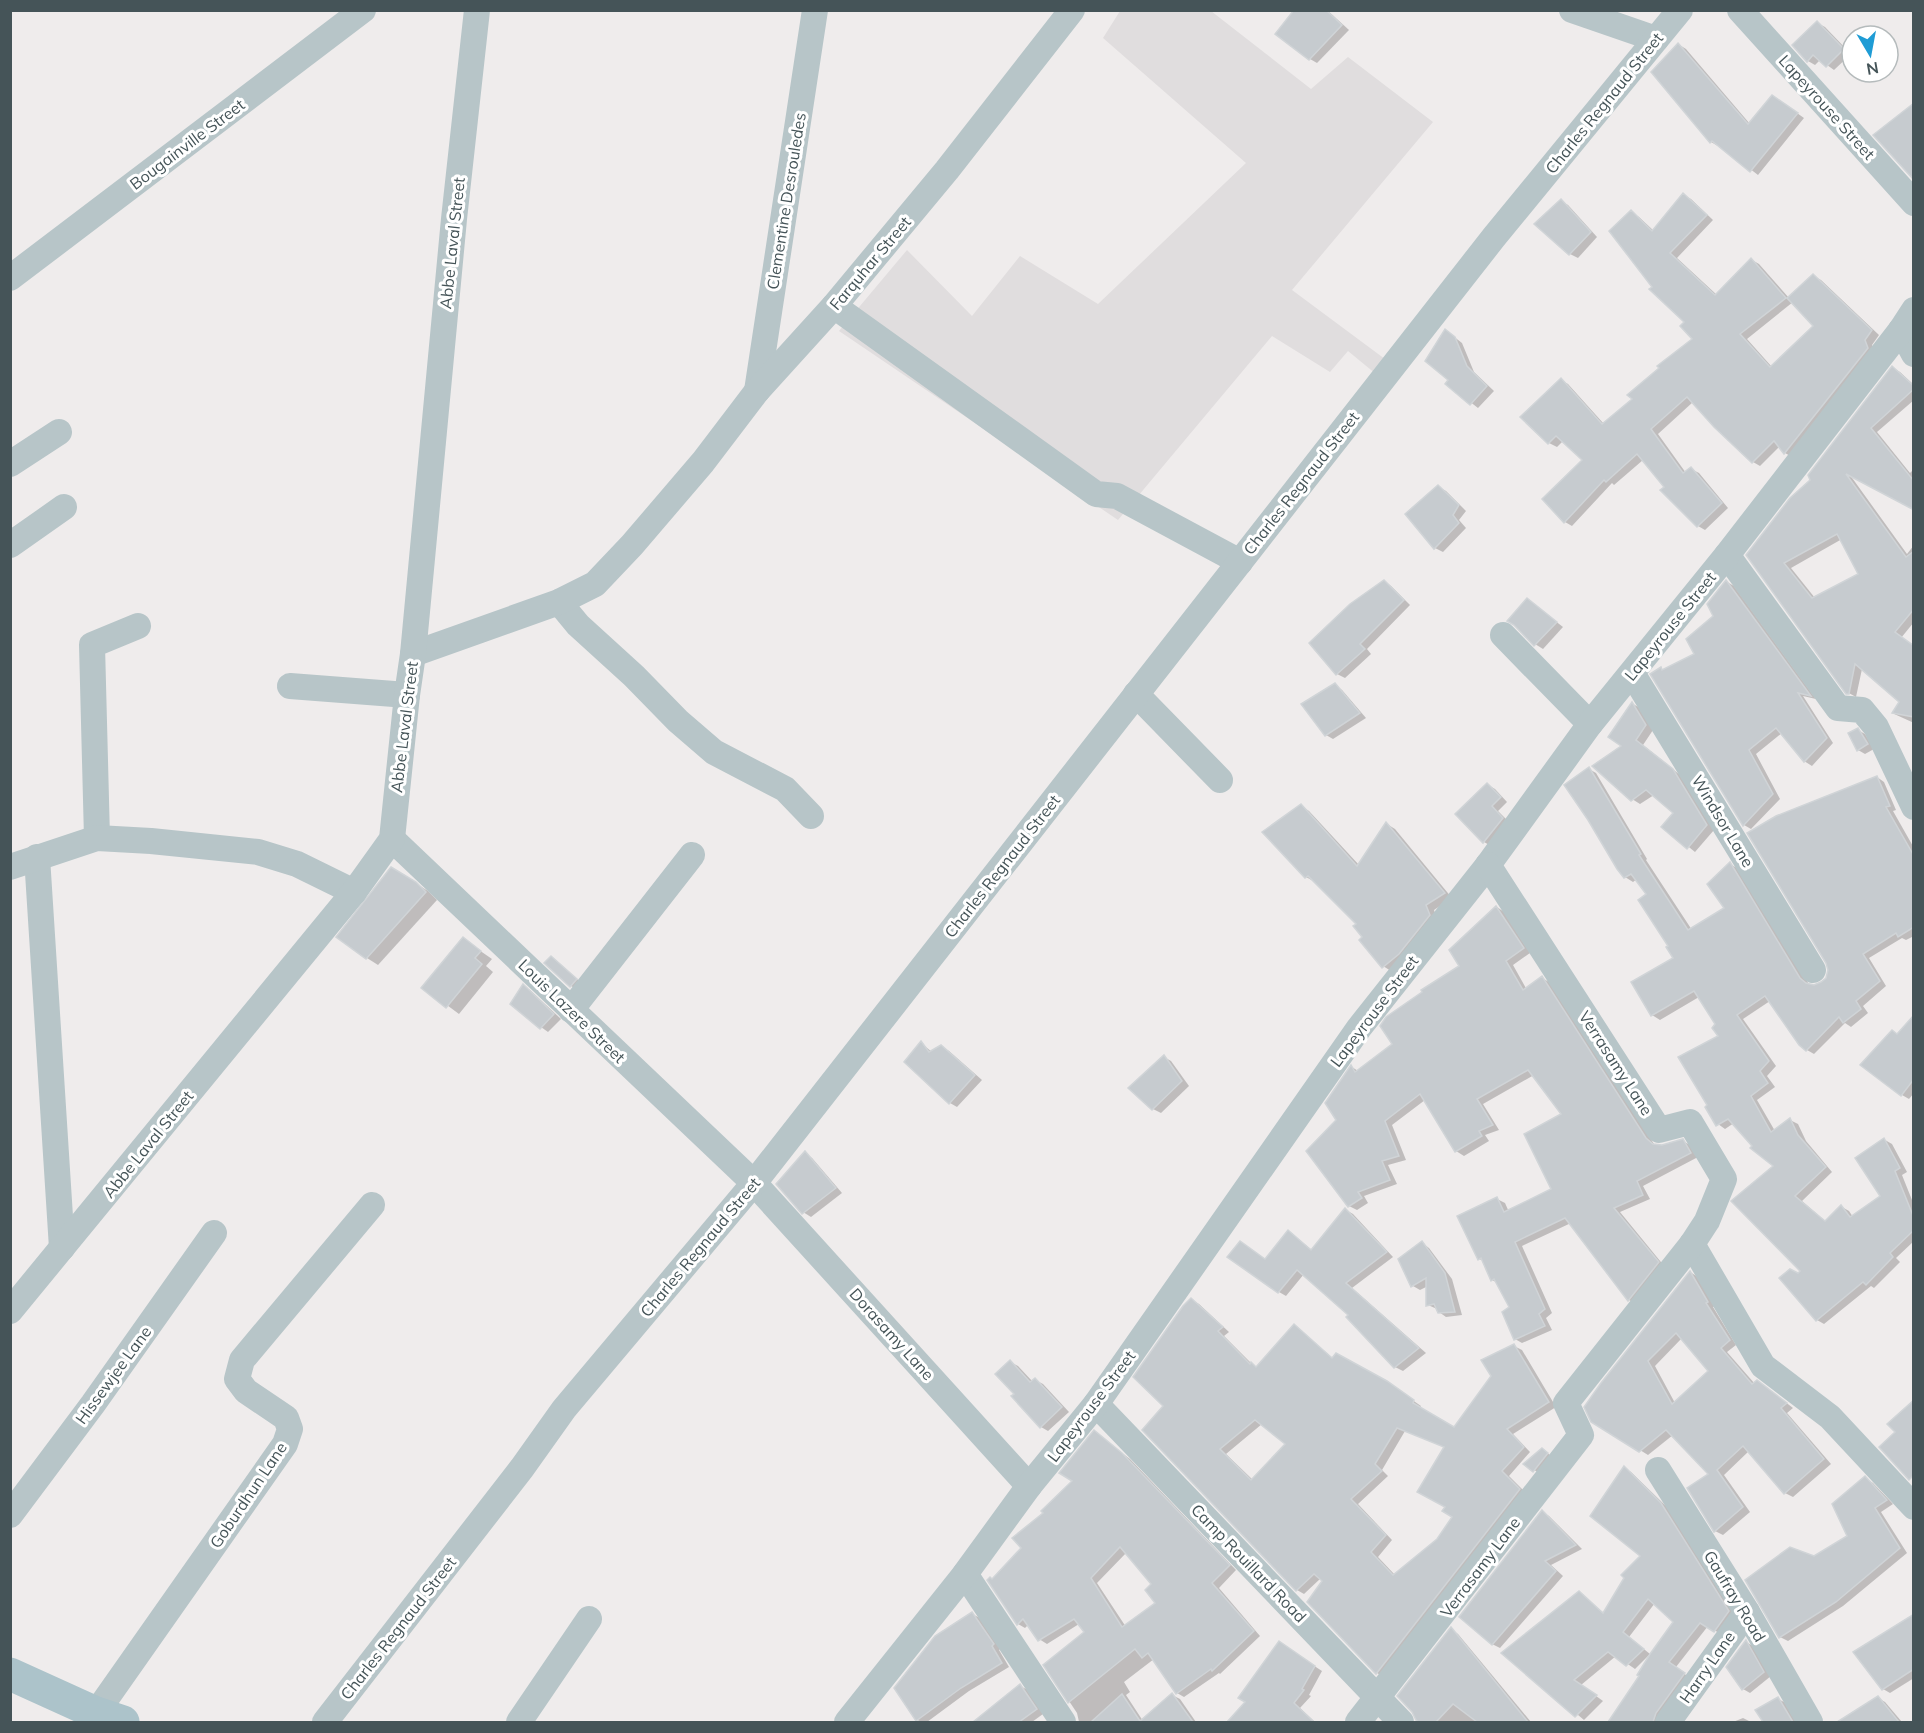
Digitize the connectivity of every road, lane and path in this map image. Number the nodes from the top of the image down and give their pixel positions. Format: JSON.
{"nodes":[{"id":1,"x":363,"y":10,"type":"edge"},
{"id":2,"x":477,"y":10,"type":"edge"},
{"id":3,"x":815,"y":10,"type":"edge"},
{"id":4,"x":1072,"y":10,"type":"edge"},
{"id":5,"x":1572,"y":10,"type":"edge"},
{"id":6,"x":1680,"y":10,"type":"edge"},
{"id":7,"x":1740,"y":10,"type":"edge"},
{"id":8,"x":1656,"y":39,"type":"junction"},
{"id":9,"x":1914,"y":203,"type":"edge"},
{"id":10,"x":10,"y":278,"type":"edge"},
{"id":11,"x":834,"y":306,"type":"junction"},
{"id":12,"x":1907,"y":320,"type":"edge"},
{"id":13,"x":1914,"y":354,"type":"edge"},
{"id":14,"x":757,"y":391,"type":"junction"},
{"id":15,"x":59,"y":432,"type":"dead end"},
{"id":16,"x":10,"y":464,"type":"edge"},
{"id":17,"x":64,"y":507,"type":"dead end"},
{"id":18,"x":10,"y":545,"type":"edge"},
{"id":19,"x":1727,"y":555,"type":"junction"},
{"id":20,"x":1240,"y":562,"type":"junction"},
{"id":21,"x":560,"y":602,"type":"junction"},
{"id":22,"x":138,"y":626,"type":"dead end"},
{"id":23,"x":1503,"y":635,"type":"dead end"},
{"id":24,"x":413,"y":654,"type":"junction"},
{"id":25,"x":1632,"y":673,"type":"junction"},
{"id":26,"x":291,"y":686,"type":"dead end"},
{"id":27,"x":1136,"y":694,"type":"junction"},
{"id":28,"x":407,"y":695,"type":"junction"},
{"id":29,"x":1590,"y":724,"type":"junction"},
{"id":30,"x":1220,"y":780,"type":"dead end"},
{"id":31,"x":1914,"y":807,"type":"edge"},
{"id":32,"x":811,"y":816,"type":"dead end"},
{"id":33,"x":98,"y":838,"type":"junction"},
{"id":34,"x":392,"y":839,"type":"junction"},
{"id":35,"x":692,"y":855,"type":"dead end"},
{"id":36,"x":37,"y":857,"type":"junction"},
{"id":37,"x":1488,"y":865,"type":"junction"},
{"id":38,"x":10,"y":867,"type":"edge"},
{"id":39,"x":354,"y":891,"type":"junction"},
{"id":40,"x":1813,"y":970,"type":"dead end"},
{"id":41,"x":571,"y":1010,"type":"junction"},
{"id":42,"x":754,"y":1183,"type":"junction"},
{"id":43,"x":372,"y":1205,"type":"dead end"},
{"id":44,"x":214,"y":1233,"type":"dead end"},
{"id":45,"x":1692,"y":1244,"type":"junction"},
{"id":46,"x":62,"y":1248,"type":"junction"},
{"id":47,"x":13,"y":1303,"type":"edge"},
{"id":48,"x":1096,"y":1404,"type":"junction"},
{"id":49,"x":1658,"y":1470,"type":"dead end"},
{"id":50,"x":1029,"y":1486,"type":"junction"},
{"id":51,"x":1914,"y":1507,"type":"edge"},
{"id":52,"x":10,"y":1515,"type":"edge"},
{"id":53,"x":965,"y":1574,"type":"junction"},
{"id":54,"x":1746,"y":1612,"type":"junction"},
{"id":55,"x":589,"y":1619,"type":"dead end"},
{"id":56,"x":10,"y":1674,"type":"edge"},
{"id":57,"x":1379,"y":1698,"type":"junction"},
{"id":58,"x":109,"y":1718,"type":"edge"},
{"id":59,"x":325,"y":1722,"type":"edge"},
{"id":60,"x":519,"y":1722,"type":"edge"},
{"id":61,"x":847,"y":1722,"type":"edge"},
{"id":62,"x":1063,"y":1722,"type":"edge"},
{"id":63,"x":1358,"y":1722,"type":"edge"},
{"id":64,"x":1401,"y":1722,"type":"edge"},
{"id":65,"x":1668,"y":1722,"type":"edge"},
{"id":66,"x":1810,"y":1722,"type":"edge"}],
"edges":[{"from":1,"to":10,"type":"street","name":"Bougainville Street"},
{"from":2,"to":24,"type":"street","name":"Abbe Laval Street"},
{"from":3,"to":14,"type":"street","name":"Clementine Desrouledes"},
{"from":4,"to":11,"type":"street","name":"Farquhar Street"},
{"from":5,"to":8,"type":"street"},
{"from":6,"to":8,"type":"street","name":"Charles Regnaud Street"},
{"from":7,"to":9,"type":"street","name":"Lapeyrouse Street"},
{"from":8,"to":20,"type":"street","name":"Charles Regnaud Street"},
{"from":11,"to":14,"type":"street","name":"Farquhar Street"},
{"from":11,"to":20,"type":"street"},
{"from":12,"to":13,"type":"street"},
{"from":12,"to":19,"type":"street","name":"Lapeyrouse Street"},
{"from":14,"to":21,"type":"street","name":"Farquhar Street"},
{"from":15,"to":16,"type":"street"},
{"from":17,"to":18,"type":"street"},
{"from":19,"to":25,"type":"street","name":"Lapeyrouse Street"},
{"from":19,"to":31,"type":"street"},
{"from":20,"to":27,"type":"street","name":"Charles Regnaud Street"},
{"from":21,"to":24,"type":"street","name":"Farquhar Street"},
{"from":21,"to":32,"type":"street"},
{"from":22,"to":33,"type":"street"},
{"from":23,"to":29,"type":"street"},
{"from":24,"to":28,"type":"street","name":"Abbe Laval Street"},
{"from":25,"to":29,"type":"street","name":"Lapeyrouse Street"},
{"from":25,"to":40,"type":"street","name":"Windsor Lane"},
{"from":26,"to":28,"type":"street"},
{"from":27,"to":30,"type":"street"},
{"from":27,"to":42,"type":"street","name":"Charles Regnaud Street"},
{"from":28,"to":34,"type":"street","name":"Abbe Laval Street"},
{"from":29,"to":37,"type":"street","name":"Lapeyrouse Street"},
{"from":33,"to":36,"type":"street"},
{"from":33,"to":39,"type":"street"},
{"from":34,"to":39,"type":"street","name":"Abbe Laval Street"},
{"from":34,"to":41,"type":"street","name":"Louis Lazere Street"},
{"from":35,"to":41,"type":"street"},
{"from":36,"to":38,"type":"street"},
{"from":36,"to":46,"type":"street"},
{"from":37,"to":45,"type":"street","name":"Verrasamy Lane"},
{"from":37,"to":48,"type":"street","name":"Lapeyrouse Street"},
{"from":39,"to":46,"type":"street","name":"Abbe Laval Street"},
{"from":41,"to":42,"type":"street","name":"Louis Lazere Street"},
{"from":42,"to":50,"type":"street","name":"Dorasamy Lane"},
{"from":42,"to":59,"type":"street","name":"Charles Regnaud Street"},
{"from":43,"to":58,"type":"street","name":"Goburdhun Lane"},
{"from":44,"to":52,"type":"street","name":"Hissewjee Lane"},
{"from":45,"to":51,"type":"street"},
{"from":45,"to":57,"type":"street","name":"Verrasamy Lane"},
{"from":46,"to":47,"type":"street","name":"Abbe Laval Street"},
{"from":48,"to":50,"type":"street","name":"Lapeyrouse Street"},
{"from":48,"to":57,"type":"street","name":"Camp Rouillard Road"},
{"from":49,"to":54,"type":"street","name":"Gaufray Road"},
{"from":50,"to":53,"type":"street","name":"Lapeyrouse Street"},
{"from":53,"to":61,"type":"street","name":"Lapeyrouse Street"},
{"from":53,"to":62,"type":"street"},
{"from":54,"to":65,"type":"street","name":"Harry Lane"},
{"from":54,"to":66,"type":"street","name":"Gaufray Road"},
{"from":55,"to":60,"type":"street"},
{"from":56,"to":58,"type":"main road"},
{"from":57,"to":63,"type":"street","name":"Verrasamy Lane"},
{"from":57,"to":64,"type":"street","name":"Camp Rouillard Road"}]}
